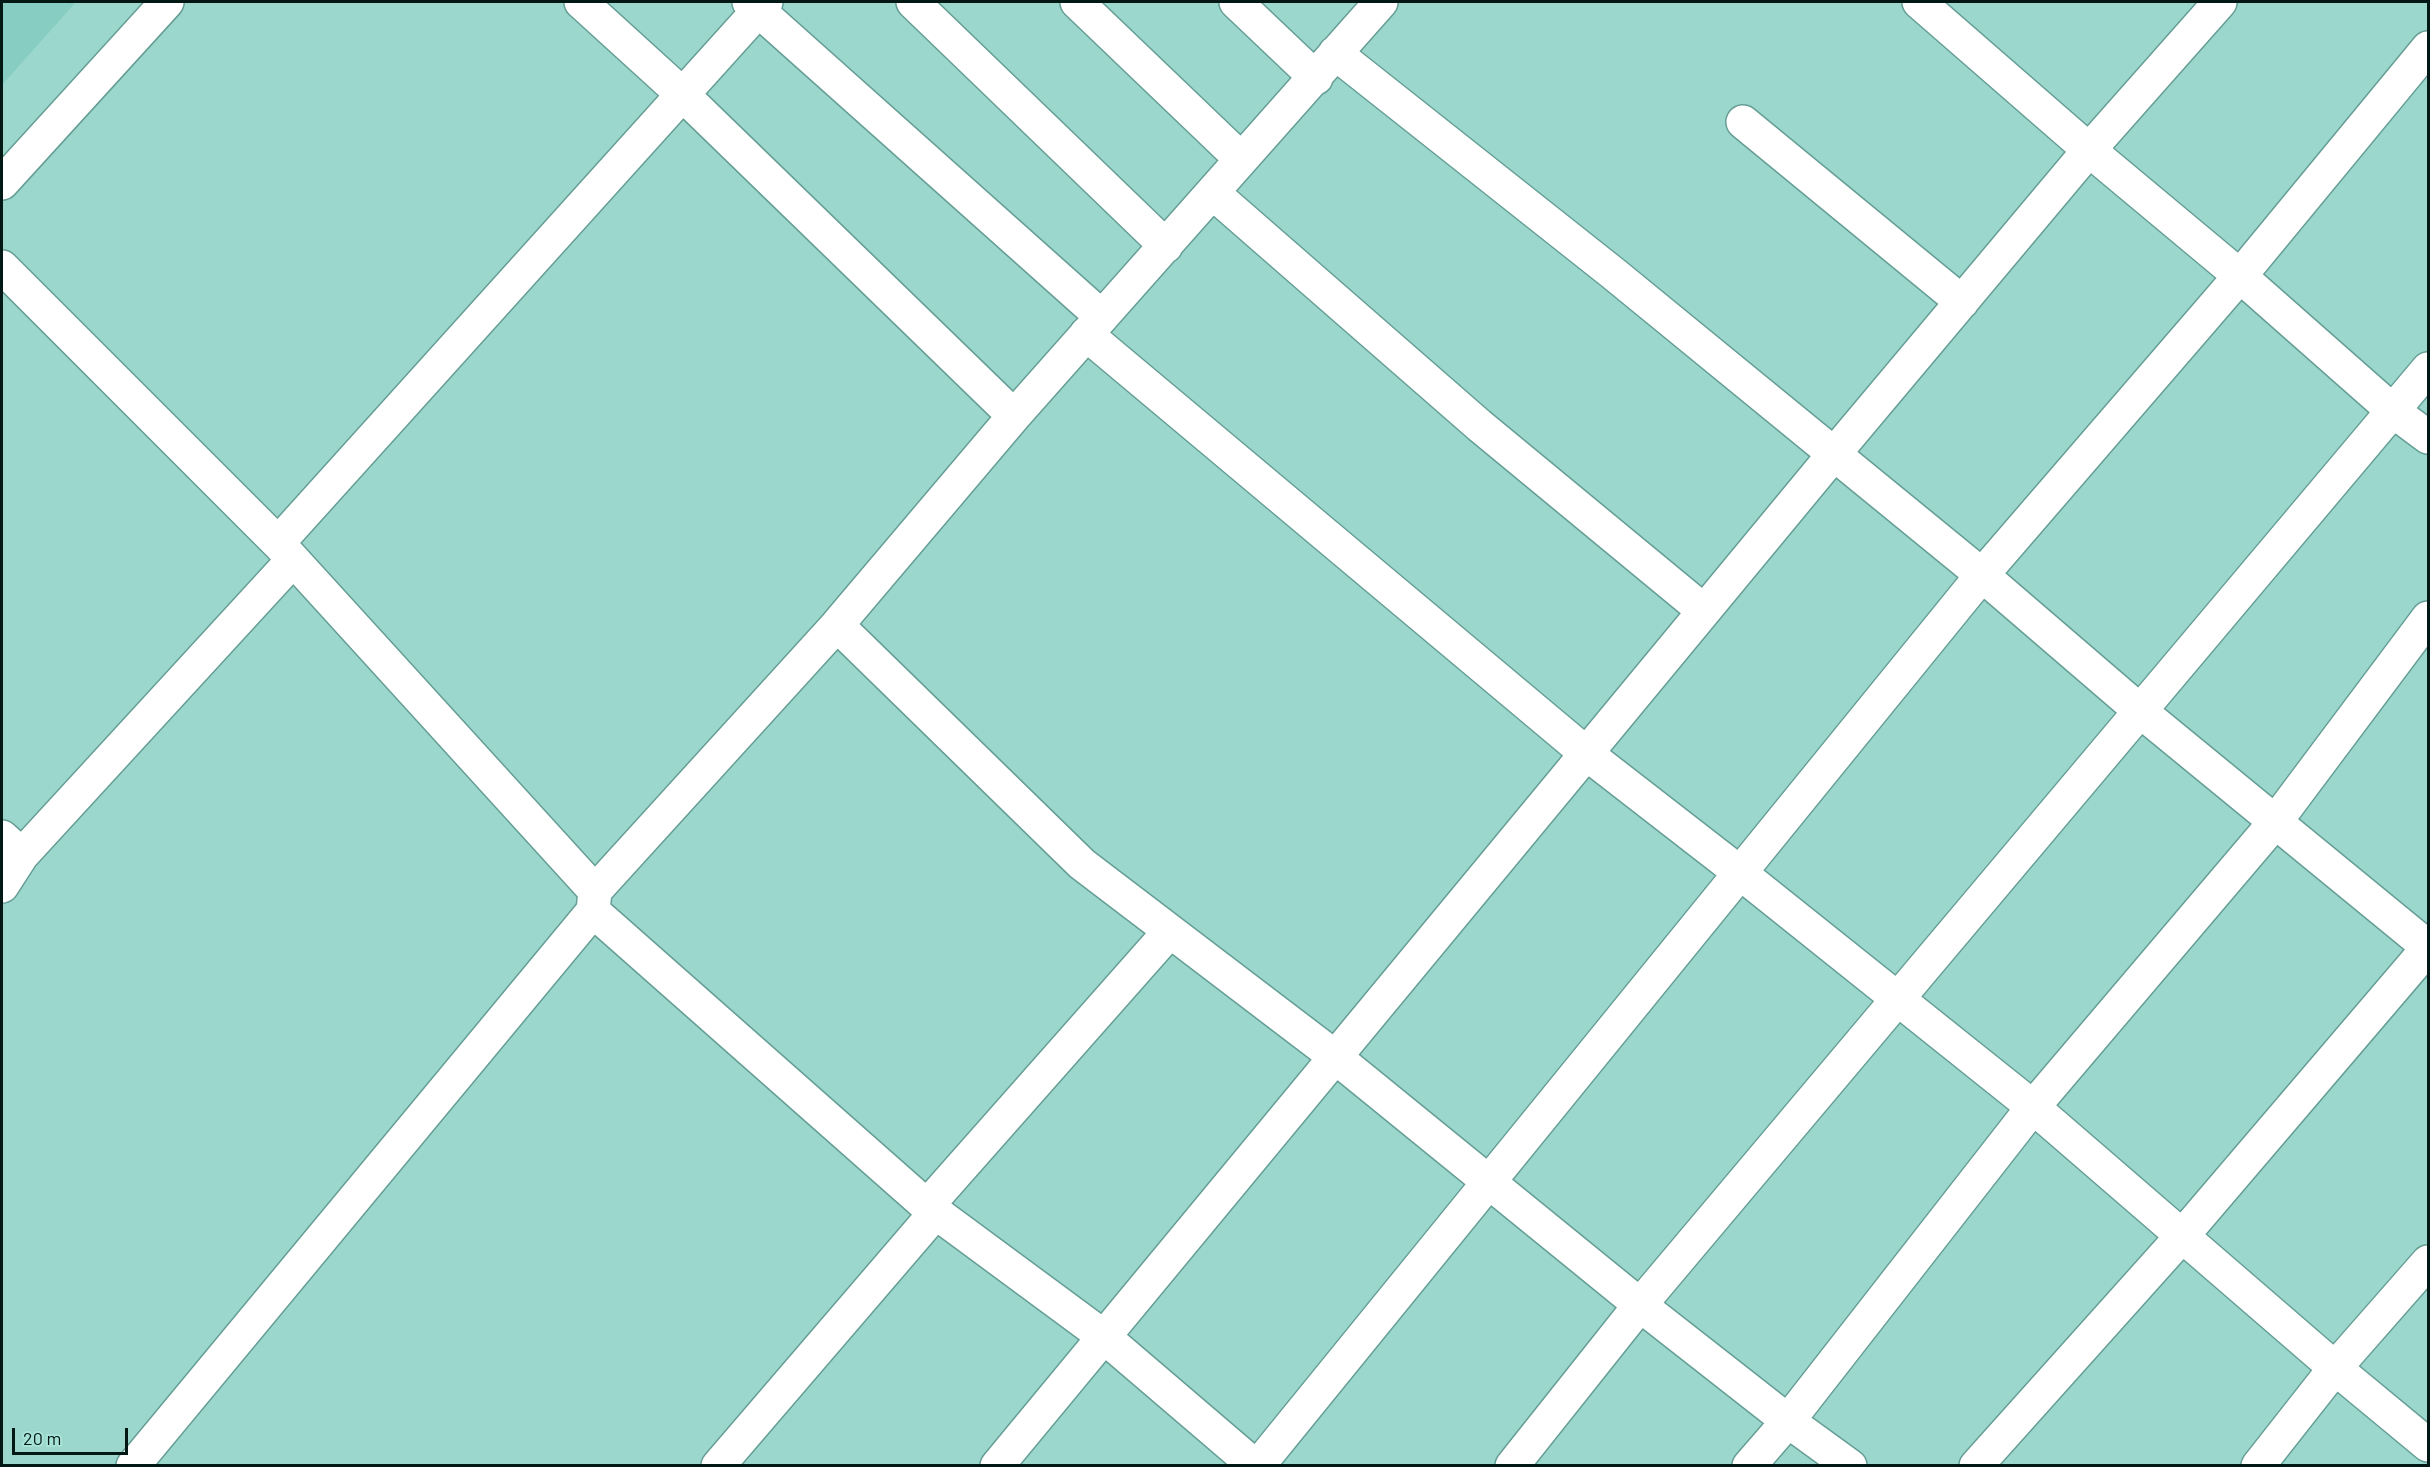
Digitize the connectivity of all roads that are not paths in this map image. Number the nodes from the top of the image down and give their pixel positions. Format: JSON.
{"nodes":[{"id":1,"x":167,"y":2,"type":"edge"},
{"id":2,"x":580,"y":2,"type":"edge"},
{"id":3,"x":913,"y":2,"type":"edge"},
{"id":4,"x":1077,"y":2,"type":"edge"},
{"id":5,"x":1236,"y":2,"type":"edge"},
{"id":6,"x":1381,"y":2,"type":"edge"},
{"id":7,"x":1919,"y":2,"type":"edge"},
{"id":8,"x":2220,"y":2,"type":"edge"},
{"id":9,"x":758,"y":5,"type":"edge"},
{"id":10,"x":2428,"y":48,"type":"edge"},
{"id":11,"x":1326,"y":65,"type":"junction"},
{"id":12,"x":681,"y":93,"type":"junction"},
{"id":13,"x":1743,"y":122,"type":"dead end"},
{"id":14,"x":2089,"y":150,"type":"junction"},
{"id":15,"x":1240,"y":159,"type":"junction"},
{"id":16,"x":2,"y":183,"type":"edge"},
{"id":17,"x":1213,"y":193,"type":"junction"},
{"id":18,"x":1166,"y":246,"type":"junction"},
{"id":19,"x":2,"y":267,"type":"edge"},
{"id":20,"x":2240,"y":276,"type":"junction"},
{"id":21,"x":1962,"y":302,"type":"junction"},
{"id":22,"x":1094,"y":326,"type":"junction"},
{"id":23,"x":2428,"y":369,"type":"edge"},
{"id":24,"x":2393,"y":411,"type":"junction"},
{"id":25,"x":1014,"y":416,"type":"junction"},
{"id":26,"x":2428,"y":437,"type":"edge"},
{"id":27,"x":1834,"y":454,"type":"junction"},
{"id":28,"x":286,"y":551,"type":"junction"},
{"id":29,"x":1982,"y":575,"type":"junction"},
{"id":30,"x":1704,"y":611,"type":"junction"},
{"id":31,"x":2428,"y":618,"type":"edge"},
{"id":32,"x":837,"y":625,"type":"junction"},
{"id":33,"x":2139,"y":710,"type":"junction"},
{"id":34,"x":1587,"y":754,"type":"junction"},
{"id":35,"x":2276,"y":821,"type":"junction"},
{"id":36,"x":12,"y":846,"type":"edge"},
{"id":37,"x":1739,"y":872,"type":"junction"},
{"id":38,"x":2,"y":886,"type":"edge"},
{"id":39,"x":594,"y":901,"type":"junction"},
{"id":40,"x":1170,"y":931,"type":"junction"},
{"id":41,"x":2428,"y":947,"type":"edge"},
{"id":42,"x":1898,"y":999,"type":"junction"},
{"id":43,"x":1334,"y":1056,"type":"junction"},
{"id":44,"x":2033,"y":1107,"type":"junction"},
{"id":45,"x":1489,"y":1181,"type":"junction"},
{"id":46,"x":932,"y":1209,"type":"junction"},
{"id":47,"x":2183,"y":1234,"type":"junction"},
{"id":48,"x":2428,"y":1262,"type":"edge"},
{"id":49,"x":1640,"y":1305,"type":"junction"},
{"id":50,"x":1103,"y":1336,"type":"junction"},
{"id":51,"x":2336,"y":1368,"type":"junction"},
{"id":52,"x":1788,"y":1421,"type":"junction"},
{"id":53,"x":2428,"y":1445,"type":"edge"},
{"id":54,"x":133,"y":1466,"type":"edge"},
{"id":55,"x":718,"y":1466,"type":"edge"},
{"id":56,"x":997,"y":1466,"type":"edge"},
{"id":57,"x":1256,"y":1466,"type":"edge"},
{"id":58,"x":1512,"y":1466,"type":"edge"},
{"id":59,"x":1749,"y":1466,"type":"edge"},
{"id":60,"x":1850,"y":1466,"type":"edge"},
{"id":61,"x":1976,"y":1466,"type":"edge"},
{"id":62,"x":2258,"y":1466,"type":"edge"}],
"edges":[{"from":1,"to":16,"type":"street"},
{"from":2,"to":12,"type":"street"},
{"from":3,"to":18,"type":"street"},
{"from":4,"to":15,"type":"street"},
{"from":5,"to":11,"type":"street"},
{"from":6,"to":11,"type":"street"},
{"from":7,"to":14,"type":"street"},
{"from":8,"to":14,"type":"street"},
{"from":9,"to":12,"type":"street"},
{"from":9,"to":22,"type":"street"},
{"from":10,"to":20,"type":"street"},
{"from":11,"to":15,"type":"street"},
{"from":11,"to":27,"type":"street"},
{"from":12,"to":25,"type":"street"},
{"from":12,"to":28,"type":"street"},
{"from":13,"to":21,"type":"street"},
{"from":14,"to":20,"type":"street"},
{"from":14,"to":21,"type":"street"},
{"from":15,"to":17,"type":"street"},
{"from":17,"to":18,"type":"street"},
{"from":17,"to":30,"type":"street"},
{"from":18,"to":22,"type":"street"},
{"from":19,"to":28,"type":"street"},
{"from":20,"to":24,"type":"street"},
{"from":20,"to":29,"type":"street"},
{"from":21,"to":27,"type":"street"},
{"from":22,"to":25,"type":"street"},
{"from":22,"to":34,"type":"street"},
{"from":23,"to":24,"type":"street"},
{"from":24,"to":26,"type":"street"},
{"from":24,"to":33,"type":"street"},
{"from":25,"to":32,"type":"street"},
{"from":27,"to":29,"type":"street"},
{"from":27,"to":30,"type":"street"},
{"from":28,"to":36,"type":"street"},
{"from":28,"to":39,"type":"street"},
{"from":29,"to":33,"type":"street"},
{"from":29,"to":37,"type":"street"},
{"from":30,"to":34,"type":"street"},
{"from":31,"to":35,"type":"street"},
{"from":32,"to":39,"type":"street"},
{"from":32,"to":40,"type":"street"},
{"from":33,"to":35,"type":"street"},
{"from":33,"to":42,"type":"street"},
{"from":34,"to":37,"type":"street"},
{"from":34,"to":43,"type":"street"},
{"from":35,"to":41,"type":"street"},
{"from":35,"to":44,"type":"street"},
{"from":36,"to":38,"type":"street"},
{"from":37,"to":42,"type":"street"},
{"from":37,"to":45,"type":"street"},
{"from":39,"to":46,"type":"street"},
{"from":39,"to":54,"type":"street"},
{"from":40,"to":43,"type":"street"},
{"from":40,"to":46,"type":"street"},
{"from":41,"to":47,"type":"street"},
{"from":42,"to":44,"type":"street"},
{"from":42,"to":49,"type":"street"},
{"from":43,"to":45,"type":"street"},
{"from":43,"to":50,"type":"street"},
{"from":44,"to":47,"type":"street"},
{"from":44,"to":52,"type":"street"},
{"from":45,"to":49,"type":"street"},
{"from":45,"to":57,"type":"street"},
{"from":46,"to":50,"type":"street"},
{"from":46,"to":55,"type":"street"},
{"from":47,"to":51,"type":"street"},
{"from":47,"to":61,"type":"street"},
{"from":48,"to":51,"type":"street"},
{"from":49,"to":52,"type":"street"},
{"from":49,"to":58,"type":"street"},
{"from":50,"to":56,"type":"street"},
{"from":50,"to":57,"type":"street"},
{"from":51,"to":53,"type":"street"},
{"from":51,"to":62,"type":"street"},
{"from":52,"to":59,"type":"street"},
{"from":52,"to":60,"type":"street"}]}
